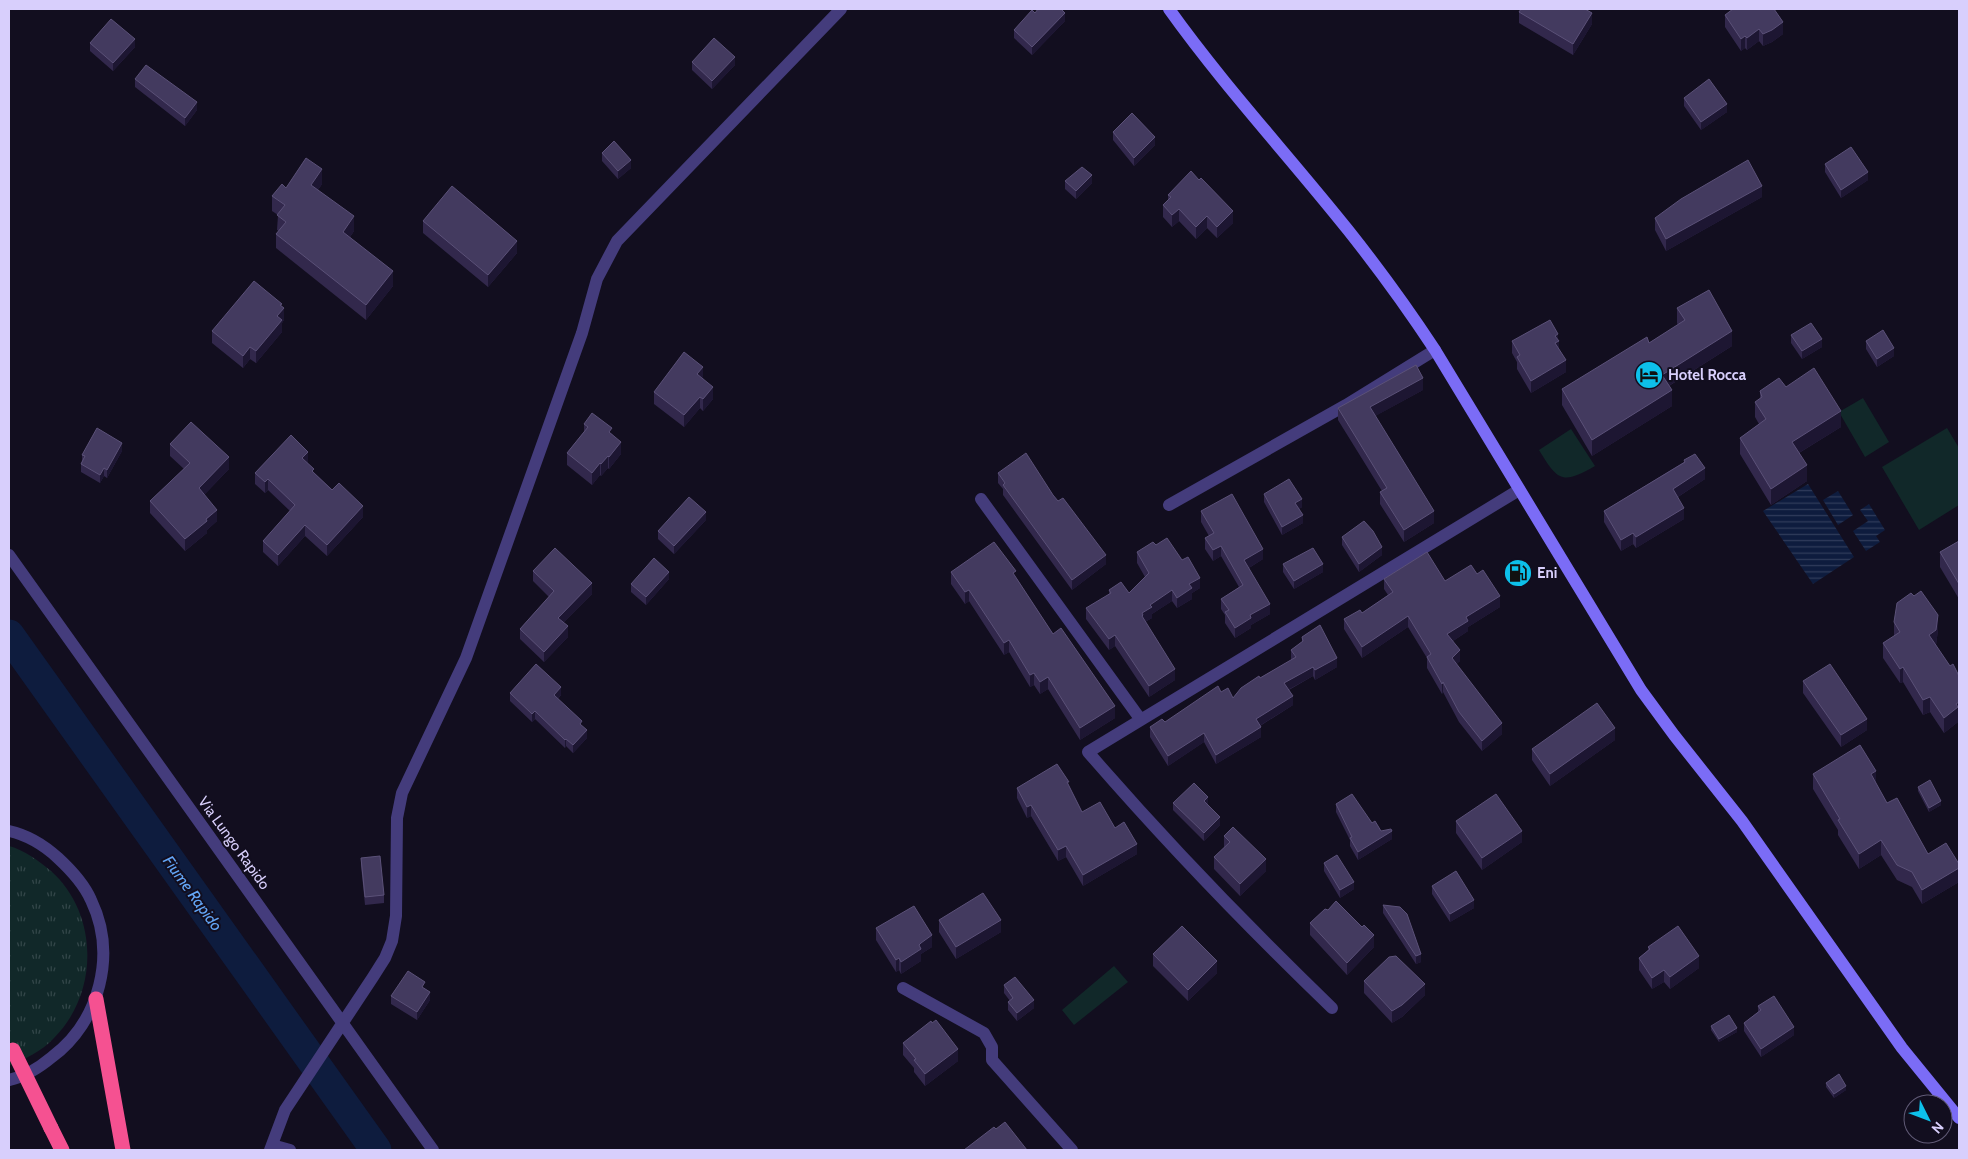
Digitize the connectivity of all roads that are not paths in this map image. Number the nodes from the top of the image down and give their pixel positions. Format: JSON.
{"nodes":[{"id":1,"x":841,"y":9,"type":"edge"},
{"id":2,"x":1168,"y":9,"type":"edge"},
{"id":3,"x":1435,"y":350,"type":"junction"},
{"id":4,"x":1519,"y":490,"type":"junction"},
{"id":5,"x":980,"y":499,"type":"dead end"},
{"id":6,"x":1169,"y":505,"type":"dead end"},
{"id":7,"x":9,"y":556,"type":"edge"},
{"id":8,"x":1141,"y":720,"type":"junction"},
{"id":9,"x":11,"y":829,"type":"edge"},
{"id":10,"x":903,"y":988,"type":"dead end"},
{"id":11,"x":96,"y":999,"type":"junction"},
{"id":12,"x":1332,"y":1008,"type":"dead end"},
{"id":13,"x":343,"y":1024,"type":"junction"},
{"id":14,"x":9,"y":1041,"type":"edge"},
{"id":15,"x":9,"y":1080,"type":"edge"},
{"id":16,"x":1959,"y":1118,"type":"edge"},
{"id":17,"x":271,"y":1147,"type":"edge"},
{"id":18,"x":62,"y":1150,"type":"edge"},
{"id":19,"x":123,"y":1150,"type":"edge"},
{"id":20,"x":290,"y":1150,"type":"edge"},
{"id":21,"x":433,"y":1150,"type":"edge"},
{"id":22,"x":1072,"y":1150,"type":"edge"}],
"edges":[{"from":1,"to":13,"type":"street"},
{"from":2,"to":3,"type":"main road"},
{"from":3,"to":4,"type":"main road"},
{"from":3,"to":6,"type":"street"},
{"from":4,"to":8,"type":"street"},
{"from":4,"to":16,"type":"main road"},
{"from":5,"to":8,"type":"street"},
{"from":7,"to":13,"type":"street","name":"Via Lungo Rapido"},
{"from":8,"to":12,"type":"street"},
{"from":9,"to":11,"type":"street"},
{"from":10,"to":22,"type":"street"},
{"from":11,"to":15,"type":"street"},
{"from":11,"to":19,"type":"highway"},
{"from":13,"to":17,"type":"street"},
{"from":13,"to":21,"type":"street","name":"Via Lungo Rapido"},
{"from":14,"to":18,"type":"highway","bridge":true},
{"from":17,"to":20,"type":"street"}]}
